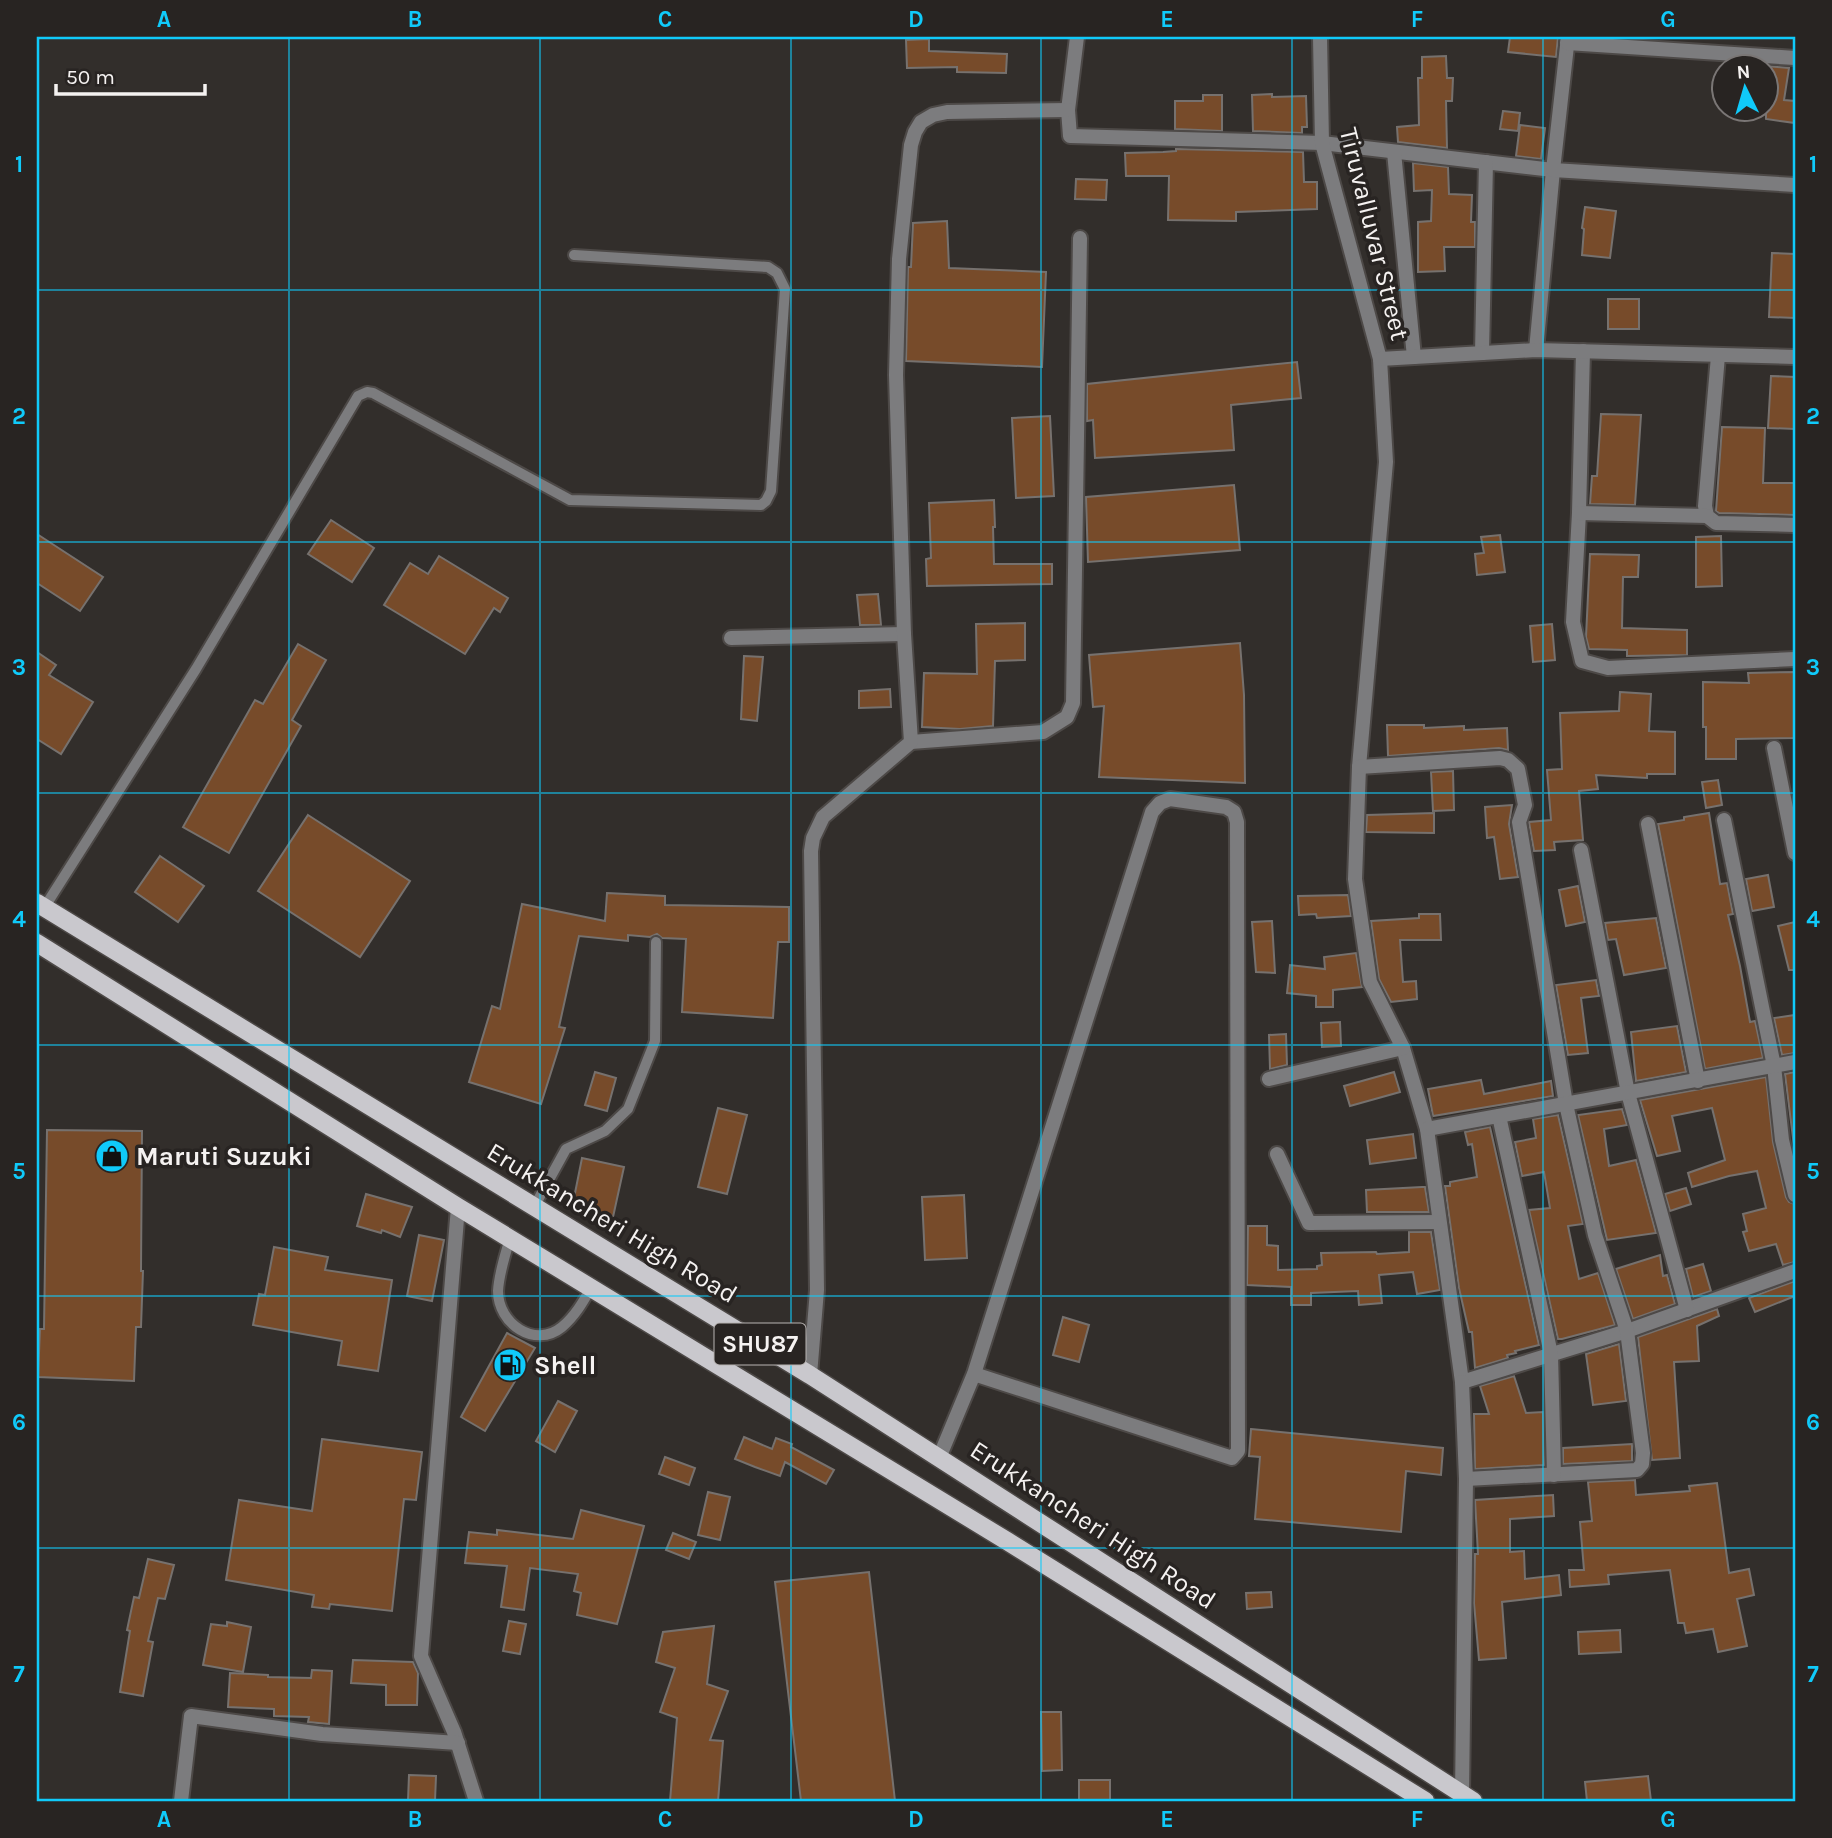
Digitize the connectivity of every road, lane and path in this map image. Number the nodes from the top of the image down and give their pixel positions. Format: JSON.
{"nodes":[{"id":1,"x":1077,"y":37,"type":"edge"},
{"id":2,"x":1320,"y":37,"type":"edge"},
{"id":3,"x":1568,"y":40,"type":"edge"},
{"id":4,"x":1795,"y":58,"type":"edge"},
{"id":5,"x":1068,"y":110,"type":"junction"},
{"id":6,"x":1322,"y":143,"type":"junction"},
{"id":7,"x":1394,"y":152,"type":"junction"},
{"id":8,"x":1486,"y":162,"type":"junction"},
{"id":9,"x":1553,"y":170,"type":"junction"},
{"id":10,"x":1795,"y":185,"type":"edge"},
{"id":11,"x":1080,"y":238,"type":"dead end"},
{"id":12,"x":574,"y":255,"type":"dead end"},
{"id":13,"x":1536,"y":350,"type":"junction"},
{"id":14,"x":1583,"y":351,"type":"junction"},
{"id":15,"x":1482,"y":353,"type":"junction"},
{"id":16,"x":1717,"y":356,"type":"junction"},
{"id":17,"x":1414,"y":357,"type":"junction"},
{"id":18,"x":1795,"y":357,"type":"edge"},
{"id":19,"x":1380,"y":359,"type":"junction"},
{"id":20,"x":1579,"y":513,"type":"junction"},
{"id":21,"x":1707,"y":516,"type":"junction"},
{"id":22,"x":1795,"y":525,"type":"edge"},
{"id":23,"x":904,"y":634,"type":"junction"},
{"id":24,"x":731,"y":638,"type":"dead end"},
{"id":25,"x":1795,"y":659,"type":"edge"},
{"id":26,"x":911,"y":742,"type":"junction"},
{"id":27,"x":1774,"y":748,"type":"dead end"},
{"id":28,"x":1359,"y":767,"type":"junction"},
{"id":29,"x":1724,"y":820,"type":"dead end"},
{"id":30,"x":1648,"y":824,"type":"dead end"},
{"id":31,"x":1581,"y":850,"type":"dead end"},
{"id":32,"x":1795,"y":853,"type":"edge"},
{"id":33,"x":40,"y":906,"type":"edge"},
{"id":34,"x":656,"y":942,"type":"dead end"},
{"id":35,"x":37,"y":943,"type":"edge"},
{"id":36,"x":1404,"y":1048,"type":"junction"},
{"id":37,"x":1795,"y":1062,"type":"edge"},
{"id":38,"x":1774,"y":1066,"type":"junction"},
{"id":39,"x":1269,"y":1079,"type":"dead end"},
{"id":40,"x":1698,"y":1081,"type":"junction"},
{"id":41,"x":1628,"y":1093,"type":"junction"},
{"id":42,"x":1566,"y":1104,"type":"junction"},
{"id":43,"x":1499,"y":1116,"type":"junction"},
{"id":44,"x":1427,"y":1129,"type":"junction"},
{"id":45,"x":1277,"y":1154,"type":"dead end"},
{"id":46,"x":1795,"y":1195,"type":"edge"},
{"id":47,"x":458,"y":1207,"type":"junction"},
{"id":48,"x":534,"y":1207,"type":"junction"},
{"id":49,"x":1439,"y":1223,"type":"junction"},
{"id":50,"x":510,"y":1238,"type":"junction"},
{"id":51,"x":1795,"y":1271,"type":"edge"},
{"id":52,"x":591,"y":1288,"type":"junction"},
{"id":53,"x":1688,"y":1310,"type":"junction"},
{"id":54,"x":1627,"y":1331,"type":"junction"},
{"id":55,"x":1551,"y":1354,"type":"junction"},
{"id":56,"x":974,"y":1374,"type":"junction"},
{"id":57,"x":810,"y":1375,"type":"junction"},
{"id":58,"x":1462,"y":1382,"type":"junction"},
{"id":59,"x":939,"y":1458,"type":"junction"},
{"id":60,"x":1554,"y":1475,"type":"junction"},
{"id":61,"x":1466,"y":1479,"type":"junction"},
{"id":62,"x":1027,"y":1514,"type":"junction"},
{"id":63,"x":1007,"y":1541,"type":"junction"},
{"id":64,"x":458,"y":1743,"type":"junction"},
{"id":65,"x":1467,"y":1798,"type":"edge"},
{"id":66,"x":181,"y":1801,"type":"edge"},
{"id":67,"x":476,"y":1801,"type":"edge"},
{"id":68,"x":1425,"y":1801,"type":"edge"}],
"edges":[{"from":1,"to":5,"type":"street"},
{"from":2,"to":6,"type":"street","name":"Tiruvalluvar Street"},
{"from":3,"to":4,"type":"street"},
{"from":3,"to":9,"type":"street"},
{"from":5,"to":6,"type":"street"},
{"from":5,"to":23,"type":"street"},
{"from":6,"to":7,"type":"street"},
{"from":6,"to":19,"type":"street","name":"Tiruvalluvar Street"},
{"from":7,"to":8,"type":"street"},
{"from":7,"to":17,"type":"street"},
{"from":8,"to":9,"type":"street"},
{"from":8,"to":15,"type":"street"},
{"from":9,"to":10,"type":"street"},
{"from":9,"to":13,"type":"street"},
{"from":11,"to":26,"type":"street"},
{"from":12,"to":33,"type":"lane"},
{"from":13,"to":14,"type":"street"},
{"from":13,"to":15,"type":"street"},
{"from":14,"to":16,"type":"street"},
{"from":14,"to":20,"type":"street"},
{"from":15,"to":17,"type":"street"},
{"from":16,"to":18,"type":"street"},
{"from":16,"to":21,"type":"street"},
{"from":17,"to":19,"type":"street"},
{"from":19,"to":28,"type":"street","name":"Tiruvalluvar Street"},
{"from":20,"to":21,"type":"street"},
{"from":20,"to":25,"type":"street"},
{"from":21,"to":22,"type":"street"},
{"from":23,"to":24,"type":"street"},
{"from":23,"to":26,"type":"street"},
{"from":26,"to":57,"type":"street"},
{"from":27,"to":32,"type":"street"},
{"from":28,"to":36,"type":"street","name":"Tiruvalluvar Street"},
{"from":28,"to":42,"type":"street"},
{"from":29,"to":38,"type":"street"},
{"from":30,"to":40,"type":"street"},
{"from":31,"to":41,"type":"street"},
{"from":33,"to":48,"type":"main road","name":"Erukkancheri High Road","number":"SHU87"},
{"from":34,"to":48,"type":"lane"},
{"from":35,"to":47,"type":"main road","number":"SHU87"},
{"from":36,"to":39,"type":"street"},
{"from":36,"to":44,"type":"street","name":"Tiruvalluvar Street"},
{"from":37,"to":38,"type":"street"},
{"from":38,"to":40,"type":"street"},
{"from":38,"to":46,"type":"street"},
{"from":40,"to":41,"type":"street"},
{"from":41,"to":42,"type":"street"},
{"from":41,"to":53,"type":"street"},
{"from":42,"to":43,"type":"street"},
{"from":42,"to":54,"type":"street"},
{"from":43,"to":44,"type":"street"},
{"from":43,"to":55,"type":"street"},
{"from":44,"to":49,"type":"street","name":"Tiruvalluvar Street"},
{"from":45,"to":49,"type":"street"},
{"from":47,"to":50,"type":"main road","number":"SHU87"},
{"from":47,"to":64,"type":"street"},
{"from":48,"to":57,"type":"main road","name":"Erukkancheri High Road","number":"SHU87"},
{"from":49,"to":58,"type":"street","name":"Tiruvalluvar Street"},
{"from":50,"to":52,"type":"main road","number":"SHU87"},
{"from":50,"to":52,"type":"lane"},
{"from":51,"to":53,"type":"street"},
{"from":52,"to":63,"type":"main road","number":"SHU87"},
{"from":53,"to":54,"type":"street"},
{"from":54,"to":55,"type":"street"},
{"from":54,"to":60,"type":"street"},
{"from":55,"to":58,"type":"street"},
{"from":55,"to":60,"type":"street"},
{"from":56,"to":56,"type":"street"},
{"from":56,"to":59,"type":"street"},
{"from":57,"to":59,"type":"main road","name":"Erukkancheri High Road","number":"SHU87"},
{"from":58,"to":61,"type":"street","name":"Tiruvalluvar Street"},
{"from":59,"to":62,"type":"main road","name":"Erukkancheri High Road","number":"SHU87"},
{"from":60,"to":61,"type":"street"},
{"from":61,"to":65,"type":"street","name":"Tiruvalluvar Street"},
{"from":62,"to":63,"type":"main road"},
{"from":62,"to":65,"type":"main road","name":"Erukkancheri High Road","number":"SHU87"},
{"from":63,"to":68,"type":"main road","number":"SHU87"},
{"from":64,"to":66,"type":"street"},
{"from":64,"to":67,"type":"street"}]}
